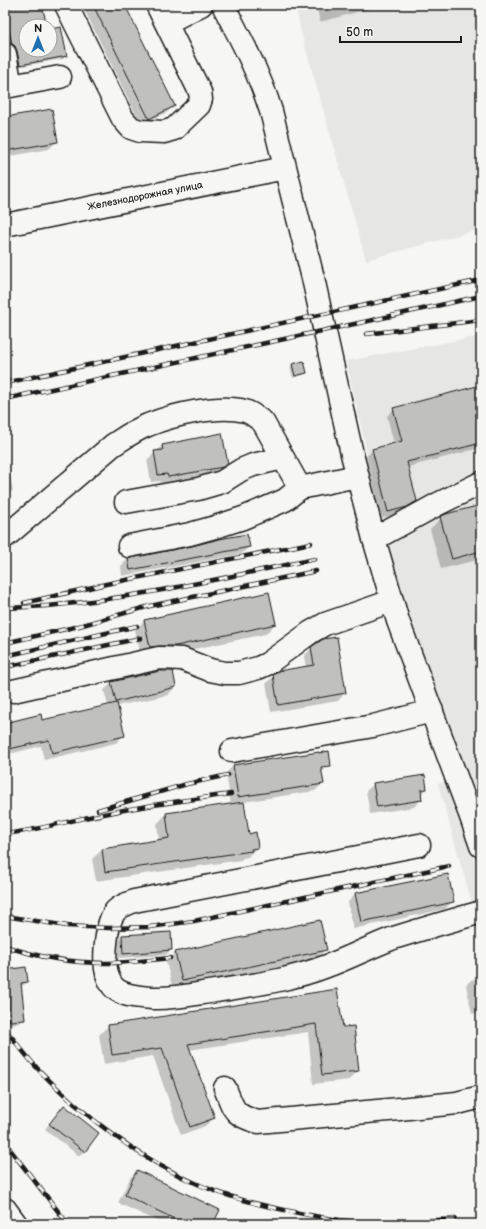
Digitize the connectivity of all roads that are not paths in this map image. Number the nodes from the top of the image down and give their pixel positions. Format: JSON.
{"nodes":[{"id":1,"x":66,"y":5,"type":"edge"},
{"id":2,"x":201,"y":5,"type":"edge"},
{"id":3,"x":223,"y":5,"type":"edge"},
{"id":4,"x":162,"y":14,"type":"edge"},
{"id":5,"x":5,"y":54,"type":"edge"},
{"id":6,"x":60,"y":77,"type":"dead end"},
{"id":7,"x":8,"y":86,"type":"edge"},
{"id":8,"x":285,"y":168,"type":"junction"},
{"id":9,"x":5,"y":225,"type":"edge"},
{"id":10,"x":283,"y":458,"type":"junction"},
{"id":11,"x":357,"y":476,"type":"junction"},
{"id":12,"x":481,"y":483,"type":"edge"},
{"id":13,"x":300,"y":488,"type":"junction"},
{"id":14,"x":126,"y":502,"type":"dead end"},
{"id":15,"x":5,"y":537,"type":"edge"},
{"id":16,"x":374,"y":539,"type":"junction"},
{"id":17,"x":129,"y":546,"type":"dead end"},
{"id":18,"x":392,"y":601,"type":"junction"},
{"id":19,"x":13,"y":691,"type":"dead end"},
{"id":20,"x":432,"y":711,"type":"junction"},
{"id":21,"x":232,"y":751,"type":"dead end"},
{"id":22,"x":476,"y":816,"type":"edge"},
{"id":23,"x":419,"y":845,"type":"dead end"},
{"id":24,"x":481,"y":846,"type":"edge"},
{"id":25,"x":481,"y":912,"type":"edge"},
{"id":26,"x":225,"y":1088,"type":"dead end"},
{"id":27,"x":481,"y":1097,"type":"edge"},
{"id":28,"x":5,"y":1209,"type":"edge"},
{"id":29,"x":16,"y":1224,"type":"edge"}],
"edges":[{"from":1,"to":4,"type":"main road"},
{"from":2,"to":4,"type":"main road"},
{"from":3,"to":8,"type":"main road"},
{"from":5,"to":7,"type":"main road"},
{"from":6,"to":7,"type":"main road"},
{"from":8,"to":9,"type":"main road","name":"Железнодорожная улица"},
{"from":8,"to":11,"type":"main road"},
{"from":10,"to":13,"type":"main road"},
{"from":10,"to":14,"type":"main road"},
{"from":10,"to":15,"type":"main road"},
{"from":11,"to":13,"type":"main road"},
{"from":11,"to":16,"type":"main road"},
{"from":12,"to":16,"type":"main road"},
{"from":13,"to":17,"type":"main road"},
{"from":16,"to":18,"type":"main road"},
{"from":18,"to":19,"type":"main road"},
{"from":18,"to":20,"type":"main road"},
{"from":20,"to":21,"type":"main road"},
{"from":20,"to":22,"type":"main road"},
{"from":22,"to":24,"type":"main road"},
{"from":23,"to":25,"type":"main road"},
{"from":26,"to":27,"type":"main road"},
{"from":28,"to":29,"type":"main road"}]}
